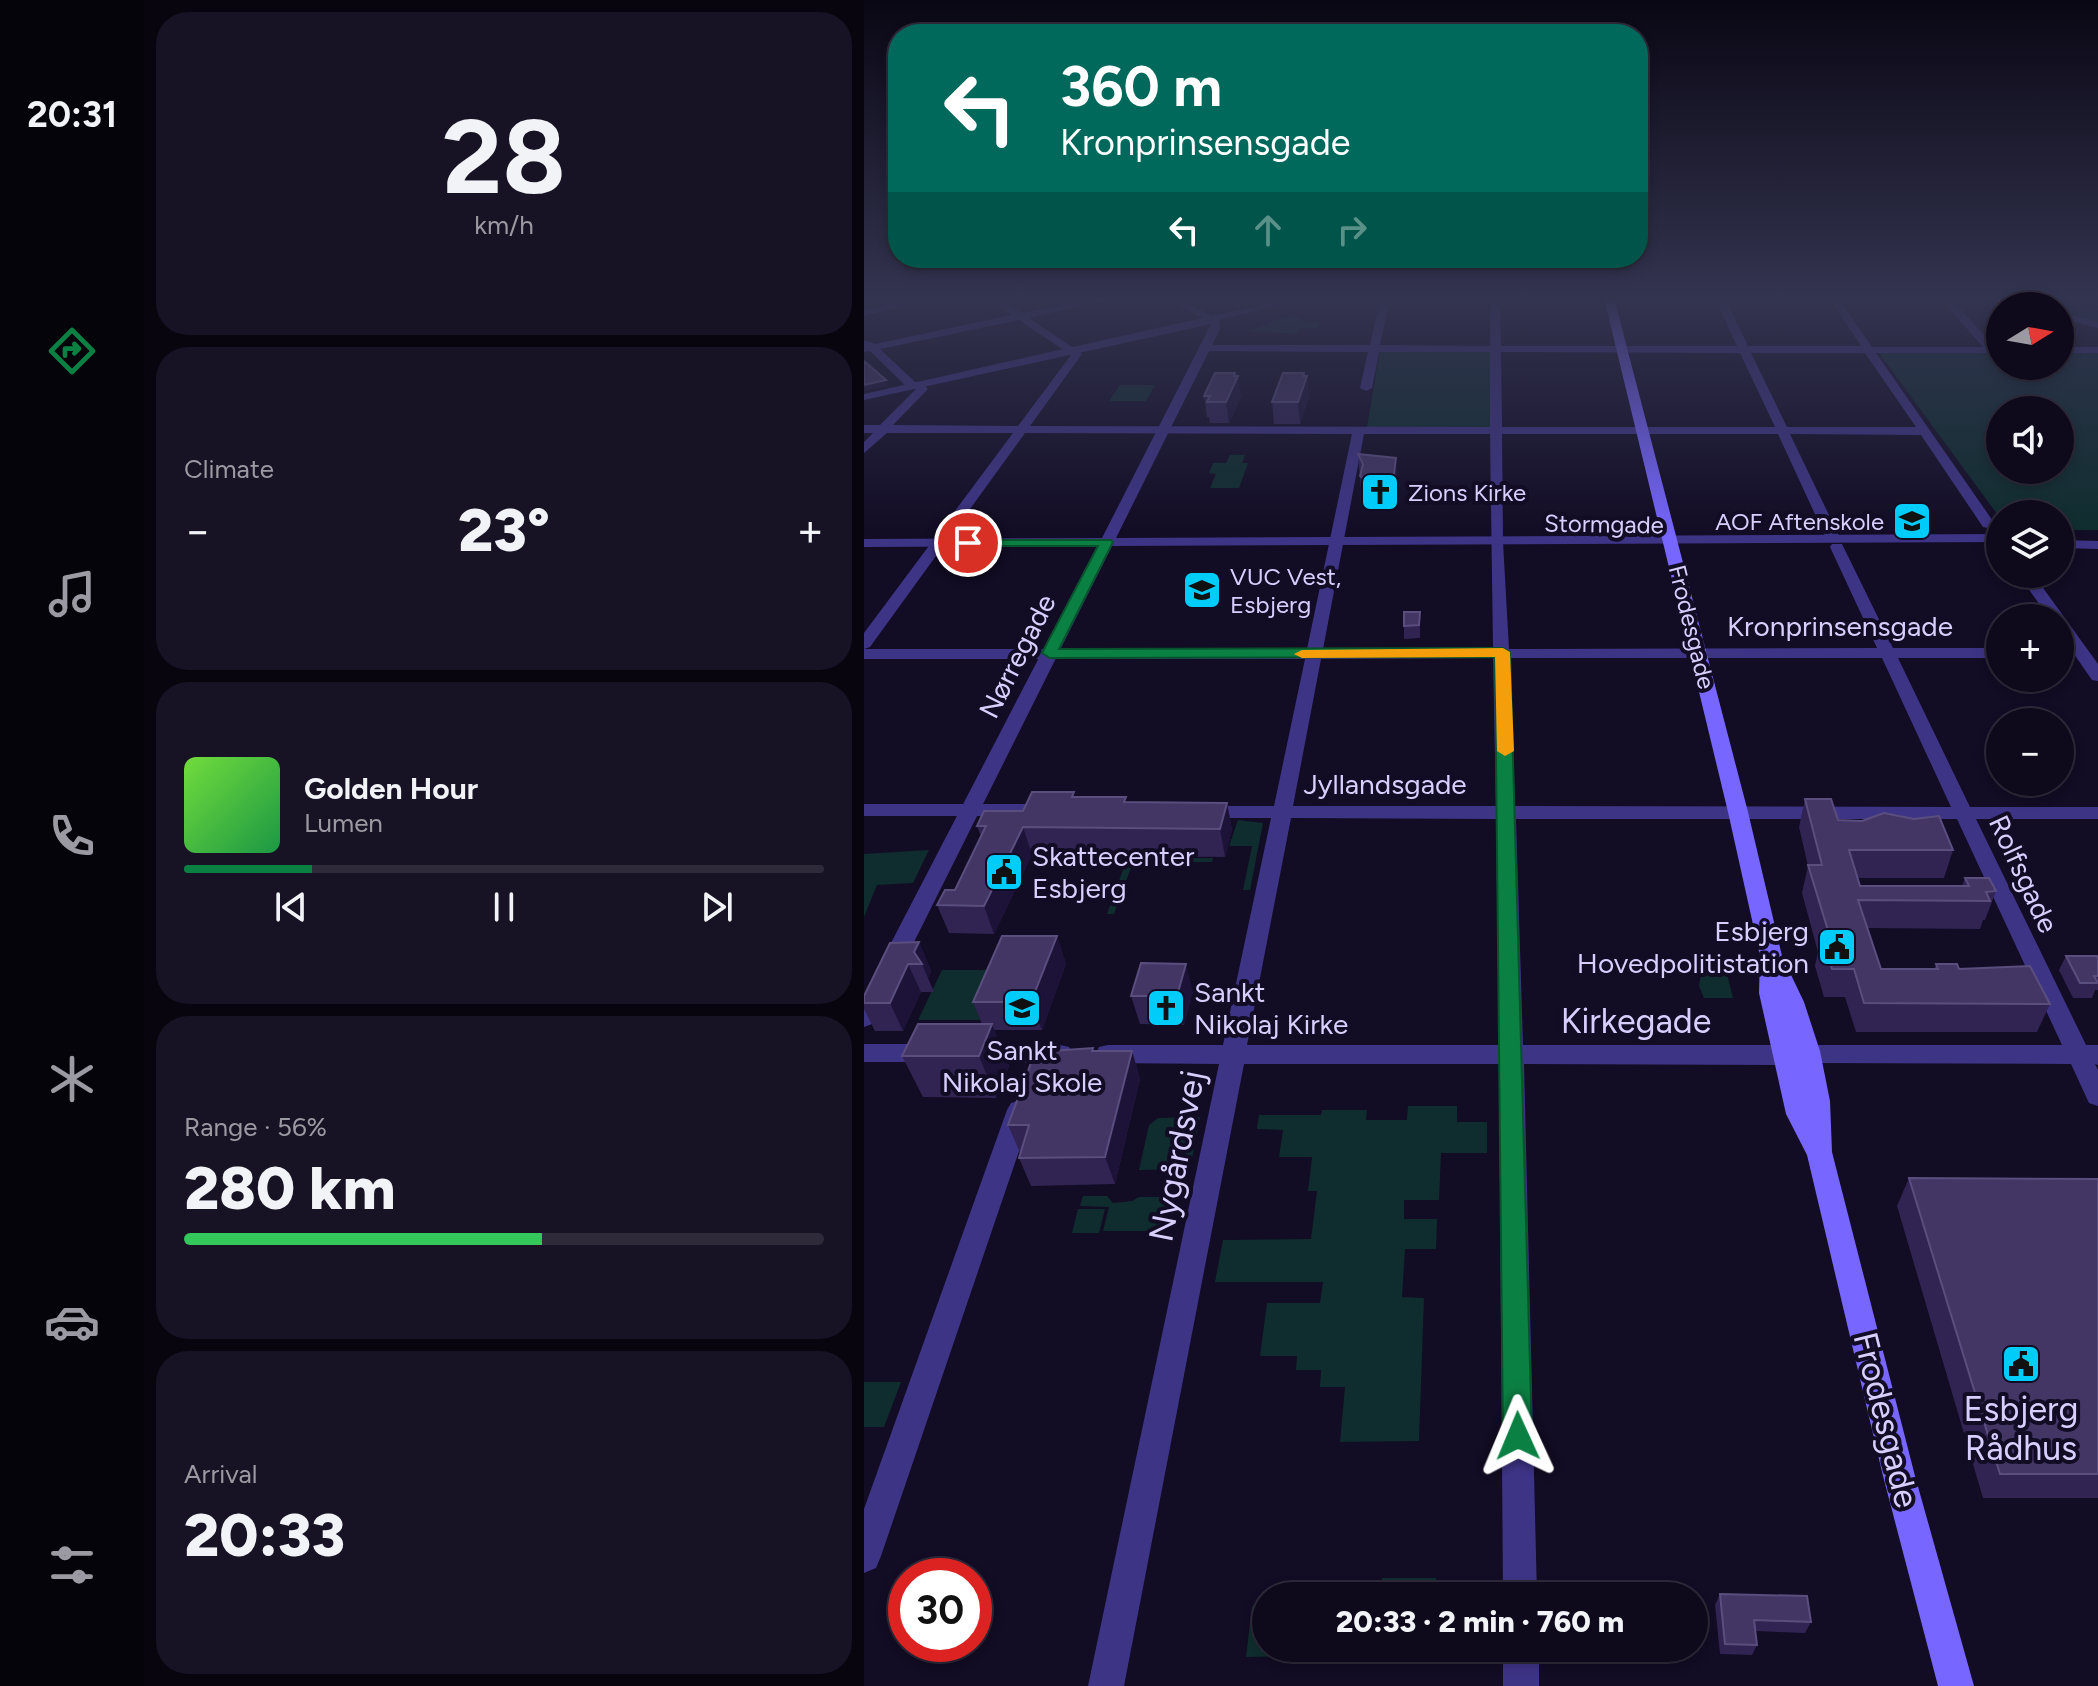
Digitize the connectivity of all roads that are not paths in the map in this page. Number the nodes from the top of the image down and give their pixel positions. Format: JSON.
{"nodes":[{"id":1,"x":904,"y":377,"type":"edge"},
{"id":2,"x":956,"y":377,"type":"edge"},
{"id":3,"x":1061,"y":377,"type":"edge"},
{"id":4,"x":1188,"y":377,"type":"edge"},
{"id":5,"x":1368,"y":377,"type":"edge"},
{"id":6,"x":1497,"y":377,"type":"edge"},
{"id":7,"x":1629,"y":377,"type":"edge"},
{"id":8,"x":1757,"y":377,"type":"edge"},
{"id":9,"x":1886,"y":377,"type":"edge"},
{"id":10,"x":915,"y":386,"type":"junction"},
{"id":11,"x":1366,"y":388,"type":"dead end"},
{"id":12,"x":864,"y":397,"type":"edge"},
{"id":13,"x":864,"y":429,"type":"edge"},
{"id":14,"x":883,"y":429,"type":"junction"},
{"id":15,"x":1022,"y":430,"type":"junction"},
{"id":16,"x":1161,"y":430,"type":"junction"},
{"id":17,"x":1359,"y":430,"type":"junction"},
{"id":18,"x":1498,"y":430,"type":"junction"},
{"id":19,"x":1643,"y":431,"type":"junction"},
{"id":20,"x":1783,"y":431,"type":"junction"},
{"id":21,"x":1924,"y":431,"type":"junction"},
{"id":22,"x":864,"y":449,"type":"edge"},
{"id":23,"x":1986,"y":521,"type":"edge"},
{"id":24,"x":2098,"y":538,"type":"edge"},
{"id":25,"x":2074,"y":540,"type":"edge"},
{"id":26,"x":1986,"y":541,"type":"edge"},
{"id":27,"x":1106,"y":542,"type":"junction"},
{"id":28,"x":1337,"y":542,"type":"junction"},
{"id":29,"x":1498,"y":542,"type":"junction"},
{"id":30,"x":1835,"y":542,"type":"junction"},
{"id":31,"x":2074,"y":542,"type":"edge"},
{"id":32,"x":864,"y":543,"type":"edge"},
{"id":33,"x":939,"y":543,"type":"junction"},
{"id":34,"x":1672,"y":543,"type":"junction"},
{"id":35,"x":2098,"y":545,"type":"edge"},
{"id":36,"x":2074,"y":636,"type":"edge"},
{"id":37,"x":864,"y":644,"type":"edge"},
{"id":38,"x":1503,"y":652,"type":"junction"},
{"id":39,"x":1888,"y":652,"type":"junction"},
{"id":40,"x":1050,"y":653,"type":"junction"},
{"id":41,"x":1698,"y":653,"type":"junction"},
{"id":42,"x":1986,"y":653,"type":"edge"},
{"id":43,"x":2090,"y":653,"type":"edge"},
{"id":44,"x":864,"y":654,"type":"edge"},
{"id":45,"x":1316,"y":654,"type":"junction"},
{"id":46,"x":2098,"y":676,"type":"edge"},
{"id":47,"x":864,"y":810,"type":"edge"},
{"id":48,"x":970,"y":810,"type":"junction"},
{"id":49,"x":1063,"y":811,"type":"edge"},
{"id":50,"x":1187,"y":811,"type":"edge"},
{"id":51,"x":1507,"y":811,"type":"junction"},
{"id":52,"x":1280,"y":812,"type":"junction"},
{"id":53,"x":1738,"y":812,"type":"junction"},
{"id":54,"x":1964,"y":813,"type":"junction"},
{"id":55,"x":2098,"y":813,"type":"edge"},
{"id":56,"x":864,"y":1018,"type":"edge"},
{"id":57,"x":864,"y":1053,"type":"edge"},
{"id":58,"x":1039,"y":1053,"type":"junction"},
{"id":59,"x":1232,"y":1054,"type":"junction"},
{"id":60,"x":1795,"y":1054,"type":"junction"},
{"id":61,"x":2088,"y":1054,"type":"edge"},
{"id":62,"x":1512,"y":1055,"type":"junction"},
{"id":63,"x":2098,"y":1096,"type":"edge"},
{"id":64,"x":864,"y":1556,"type":"edge"},
{"id":65,"x":1520,"y":1582,"type":"edge"},
{"id":66,"x":1521,"y":1662,"type":"edge"},
{"id":67,"x":1106,"y":1686,"type":"edge"},
{"id":68,"x":1521,"y":1686,"type":"edge"},
{"id":69,"x":1956,"y":1686,"type":"edge"}],
"edges":[{"from":1,"to":10,"type":"street"},
{"from":2,"to":10,"type":"street"},
{"from":3,"to":15,"type":"street"},
{"from":4,"to":16,"type":"street","name":"Nørregade"},
{"from":5,"to":11,"type":"street"},
{"from":6,"to":18,"type":"street"},
{"from":7,"to":19,"type":"main road","name":"Frodesgade"},
{"from":8,"to":20,"type":"street","name":"Rolfsgade"},
{"from":9,"to":21,"type":"street"},
{"from":10,"to":12,"type":"street"},
{"from":10,"to":14,"type":"street"},
{"from":13,"to":14,"type":"street"},
{"from":14,"to":15,"type":"street"},
{"from":14,"to":22,"type":"street"},
{"from":15,"to":16,"type":"street"},
{"from":15,"to":33,"type":"street"},
{"from":16,"to":17,"type":"street"},
{"from":16,"to":27,"type":"street","name":"Nørregade"},
{"from":17,"to":18,"type":"street"},
{"from":17,"to":28,"type":"street","name":"Nygårdsvej"},
{"from":18,"to":19,"type":"street"},
{"from":18,"to":29,"type":"street"},
{"from":19,"to":20,"type":"street"},
{"from":19,"to":34,"type":"main road","name":"Frodesgade"},
{"from":20,"to":21,"type":"street"},
{"from":20,"to":30,"type":"street","name":"Rolfsgade"},
{"from":21,"to":23,"type":"street"},
{"from":24,"to":25,"type":"street"},
{"from":26,"to":30,"type":"street","name":"Stormgade"},
{"from":27,"to":28,"type":"street","name":"Stormgade"},
{"from":27,"to":33,"type":"street","name":"Stormgade"},
{"from":27,"to":40,"type":"street","name":"Nørregade"},
{"from":28,"to":29,"type":"street","name":"Stormgade"},
{"from":28,"to":45,"type":"street","name":"Nygårdsvej"},
{"from":29,"to":34,"type":"street","name":"Stormgade"},
{"from":29,"to":38,"type":"street"},
{"from":30,"to":34,"type":"street","name":"Stormgade"},
{"from":30,"to":39,"type":"street","name":"Rolfsgade"},
{"from":31,"to":35,"type":"street"},
{"from":32,"to":33,"type":"street","name":"Stormgade"},
{"from":33,"to":37,"type":"street"},
{"from":34,"to":41,"type":"main road","name":"Frodesgade"},
{"from":36,"to":43,"type":"street"},
{"from":38,"to":41,"type":"street","name":"Kronprinsensgade"},
{"from":38,"to":45,"type":"street","name":"Kronprinsensgade"},
{"from":38,"to":51,"type":"street"},
{"from":39,"to":41,"type":"street","name":"Kronprinsensgade"},
{"from":39,"to":42,"type":"street","name":"Kronprinsensgade"},
{"from":39,"to":54,"type":"street","name":"Rolfsgade"},
{"from":40,"to":44,"type":"street","name":"Kronprinsensgade"},
{"from":40,"to":45,"type":"street","name":"Kronprinsensgade"},
{"from":40,"to":48,"type":"street","name":"Nørregade"},
{"from":41,"to":53,"type":"main road","name":"Frodesgade"},
{"from":43,"to":46,"type":"street"},
{"from":45,"to":52,"type":"street","name":"Nygårdsvej"},
{"from":47,"to":48,"type":"street"},
{"from":48,"to":49,"type":"street"},
{"from":48,"to":56,"type":"street","name":"Nørregade"},
{"from":50,"to":52,"type":"street","name":"Jyllandsgade"},
{"from":51,"to":52,"type":"street","name":"Jyllandsgade"},
{"from":51,"to":53,"type":"street","name":"Jyllandsgade"},
{"from":51,"to":62,"type":"street"},
{"from":52,"to":59,"type":"street","name":"Nygårdsvej"},
{"from":53,"to":54,"type":"street","name":"Jyllandsgade"},
{"from":53,"to":60,"type":"main road","name":"Frodesgade"},
{"from":54,"to":55,"type":"street","name":"Jyllandsgade"},
{"from":54,"to":61,"type":"street","name":"Rolfsgade"},
{"from":57,"to":58,"type":"street","name":"Kirkegade"},
{"from":58,"to":59,"type":"street","name":"Kirkegade"},
{"from":58,"to":64,"type":"street"},
{"from":59,"to":62,"type":"street","name":"Kirkegade"},
{"from":59,"to":67,"type":"street","name":"Nygårdsvej"},
{"from":60,"to":61,"type":"street","name":"Kirkegade"},
{"from":60,"to":62,"type":"street","name":"Kirkegade"},
{"from":60,"to":69,"type":"main road","name":"Frodesgade"},
{"from":61,"to":63,"type":"street","name":"Rolfsgade"},
{"from":62,"to":65,"type":"street"},
{"from":66,"to":68,"type":"street"}]}
